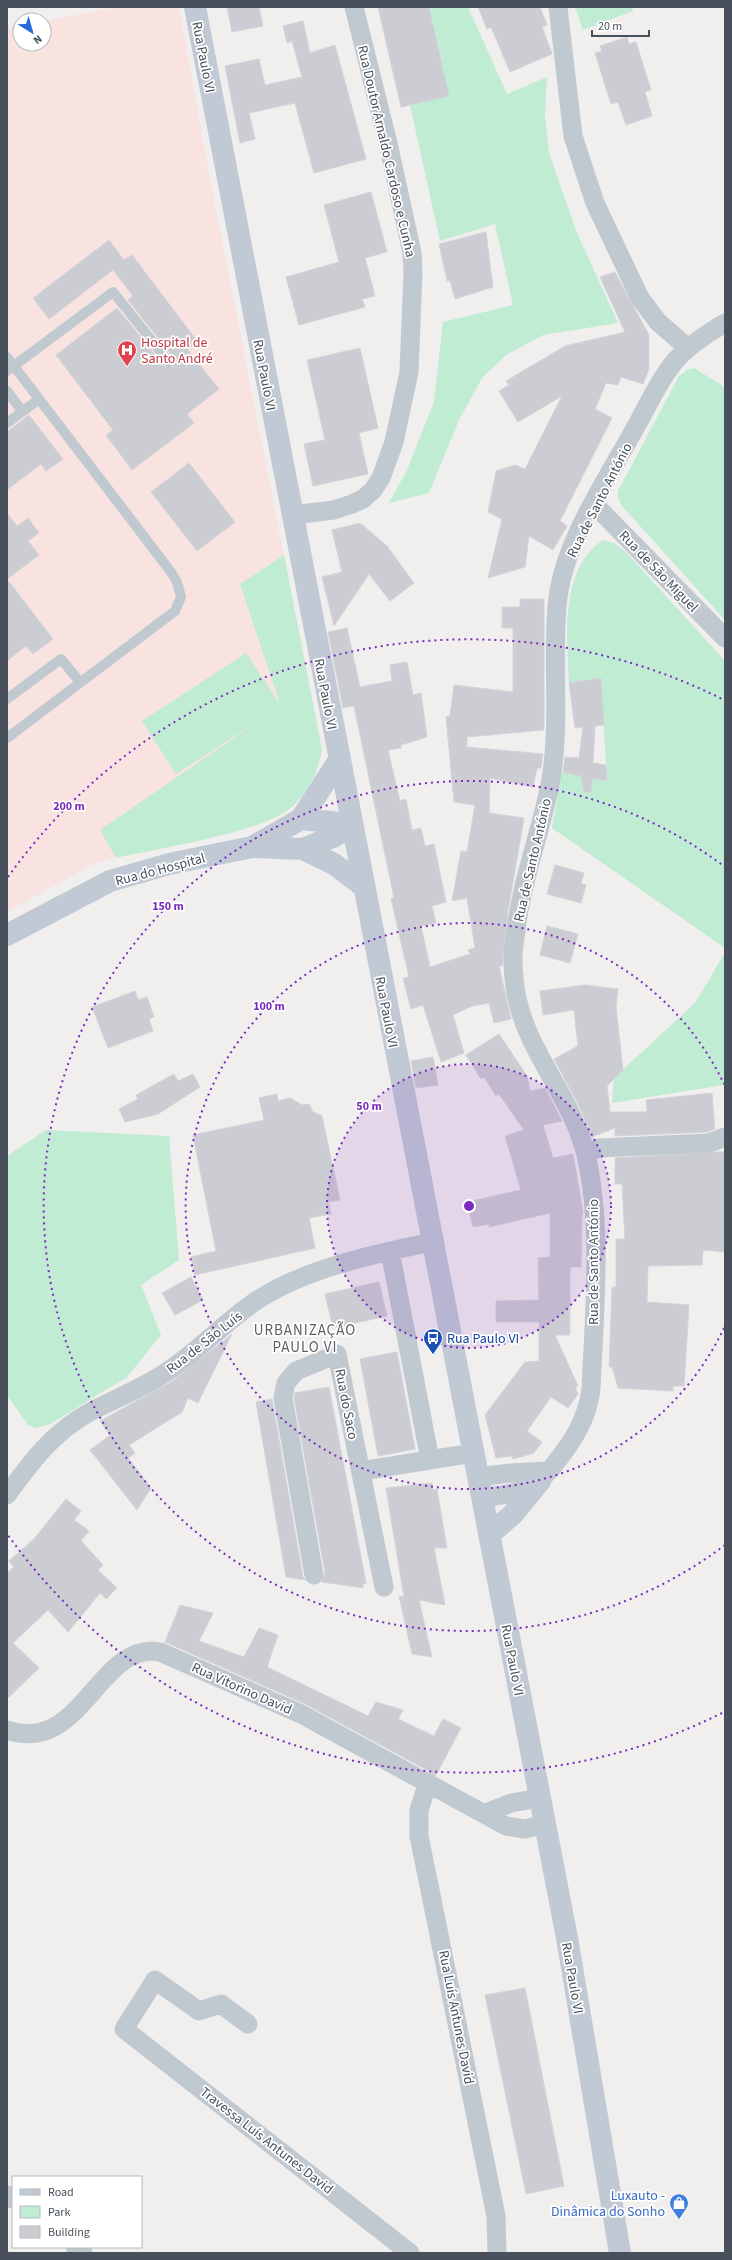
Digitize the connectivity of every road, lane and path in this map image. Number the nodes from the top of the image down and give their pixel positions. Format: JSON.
{"nodes":[{"id":1,"x":195,"y":7,"type":"edge"},
{"id":2,"x":354,"y":7,"type":"edge"},
{"id":3,"x":558,"y":7,"type":"edge"},
{"id":4,"x":725,"y":324,"type":"edge"},
{"id":5,"x":688,"y":348,"type":"junction"},
{"id":6,"x":7,"y":357,"type":"edge"},
{"id":7,"x":169,"y":362,"type":"dead end"},
{"id":8,"x":10,"y":368,"type":"edge"},
{"id":9,"x":7,"y":391,"type":"edge"},
{"id":10,"x":40,"y":399,"type":"junction"},
{"id":11,"x":22,"y":411,"type":"junction"},
{"id":12,"x":7,"y":423,"type":"edge"},
{"id":13,"x":594,"y":504,"type":"junction"},
{"id":14,"x":292,"y":514,"type":"junction"},
{"id":15,"x":725,"y":638,"type":"edge"},
{"id":16,"x":80,"y":682,"type":"junction"},
{"id":17,"x":7,"y":699,"type":"edge"},
{"id":18,"x":7,"y":738,"type":"edge"},
{"id":19,"x":338,"y":760,"type":"junction"},
{"id":20,"x":301,"y":819,"type":"junction"},
{"id":21,"x":351,"y":824,"type":"junction"},
{"id":22,"x":252,"y":847,"type":"junction"},
{"id":23,"x":303,"y":849,"type":"junction"},
{"id":24,"x":363,"y":886,"type":"junction"},
{"id":25,"x":7,"y":935,"type":"edge"},
{"id":26,"x":725,"y":1137,"type":"edge"},
{"id":27,"x":586,"y":1153,"type":"junction"},
{"id":28,"x":432,"y":1242,"type":"junction"},
{"id":29,"x":390,"y":1250,"type":"junction"},
{"id":30,"x":473,"y":1453,"type":"junction"},
{"id":31,"x":430,"y":1460,"type":"junction"},
{"id":32,"x":361,"y":1471,"type":"junction"},
{"id":33,"x":544,"y":1476,"type":"junction"},
{"id":34,"x":480,"y":1487,"type":"junction"},
{"id":35,"x":7,"y":1495,"type":"edge"},
{"id":36,"x":489,"y":1535,"type":"junction"},
{"id":37,"x":314,"y":1575,"type":"dead end"},
{"id":38,"x":384,"y":1587,"type":"dead end"},
{"id":39,"x":7,"y":1730,"type":"edge"},
{"id":40,"x":428,"y":1782,"type":"junction"},
{"id":41,"x":540,"y":1798,"type":"junction"},
{"id":42,"x":486,"y":1813,"type":"junction"},
{"id":43,"x":545,"y":1824,"type":"junction"},
{"id":44,"x":248,"y":2024,"type":"dead end"},
{"id":45,"x":410,"y":2253,"type":"edge"},
{"id":46,"x":497,"y":2253,"type":"edge"},
{"id":47,"x":620,"y":2253,"type":"edge"}],
"edges":[{"from":1,"to":14,"type":"main road","name":"Rua Paulo VI"},
{"from":2,"to":14,"type":"street","name":"Rua Doutor Arnaldo Cardoso e Cunha"},
{"from":3,"to":5,"type":"street"},
{"from":4,"to":5,"type":"street","name":"Rua de Santo António"},
{"from":5,"to":13,"type":"street","name":"Rua de Santo António"},
{"from":6,"to":8,"type":"lane"},
{"from":7,"to":8,"type":"lane"},
{"from":8,"to":10,"type":"lane"},
{"from":9,"to":11,"type":"lane"},
{"from":10,"to":11,"type":"lane"},
{"from":10,"to":16,"type":"lane"},
{"from":11,"to":12,"type":"lane"},
{"from":13,"to":15,"type":"street","name":"Rua de São Miguel"},
{"from":13,"to":27,"type":"street","name":"Rua de Santo António"},
{"from":14,"to":19,"type":"main road","name":"Rua Paulo VI"},
{"from":16,"to":17,"type":"lane"},
{"from":16,"to":18,"type":"lane"},
{"from":19,"to":20,"type":"main road","name":"Rua do Hospital"},
{"from":19,"to":21,"type":"main road","name":"Rua Paulo VI"},
{"from":20,"to":21,"type":"main road"},
{"from":20,"to":22,"type":"main road","name":"Rua do Hospital"},
{"from":21,"to":23,"type":"main road","name":"Rua do Hospital"},
{"from":21,"to":24,"type":"main road","name":"Rua Paulo VI"},
{"from":22,"to":23,"type":"main road","name":"Rua do Hospital"},
{"from":22,"to":25,"type":"main road","name":"Rua do Hospital"},
{"from":23,"to":24,"type":"main road","name":"Rua do Hospital"},
{"from":24,"to":28,"type":"main road","name":"Rua Paulo VI"},
{"from":26,"to":27,"type":"street"},
{"from":27,"to":33,"type":"street","name":"Rua de Santo António"},
{"from":28,"to":29,"type":"street","name":"Rua de São Luís"},
{"from":28,"to":30,"type":"main road","name":"Rua Paulo VI"},
{"from":29,"to":31,"type":"street"},
{"from":29,"to":35,"type":"street","name":"Rua de São Luís"},
{"from":30,"to":31,"type":"street"},
{"from":30,"to":34,"type":"main road","name":"Rua Paulo VI"},
{"from":31,"to":32,"type":"street"},
{"from":32,"to":37,"type":"street","name":"Rua do Saco"},
{"from":32,"to":38,"type":"street","name":"Rua do Saco"},
{"from":33,"to":34,"type":"street","name":"Rua de Santo António"},
{"from":33,"to":36,"type":"main road"},
{"from":34,"to":36,"type":"main road","name":"Rua Paulo VI"},
{"from":36,"to":41,"type":"main road","name":"Rua Paulo VI"},
{"from":39,"to":40,"type":"street","name":"Rua Vitorino David"},
{"from":40,"to":42,"type":"street","name":"Rua Vitorino David"},
{"from":40,"to":46,"type":"street","name":"Rua Luís Antunes David"},
{"from":41,"to":42,"type":"street"},
{"from":41,"to":43,"type":"main road","name":"Rua Paulo VI"},
{"from":42,"to":43,"type":"street","name":"Rua Vitorino David"},
{"from":43,"to":47,"type":"main road","name":"Rua Paulo VI"},
{"from":44,"to":45,"type":"street","name":"Travessa Luís Antunes David"}]}
